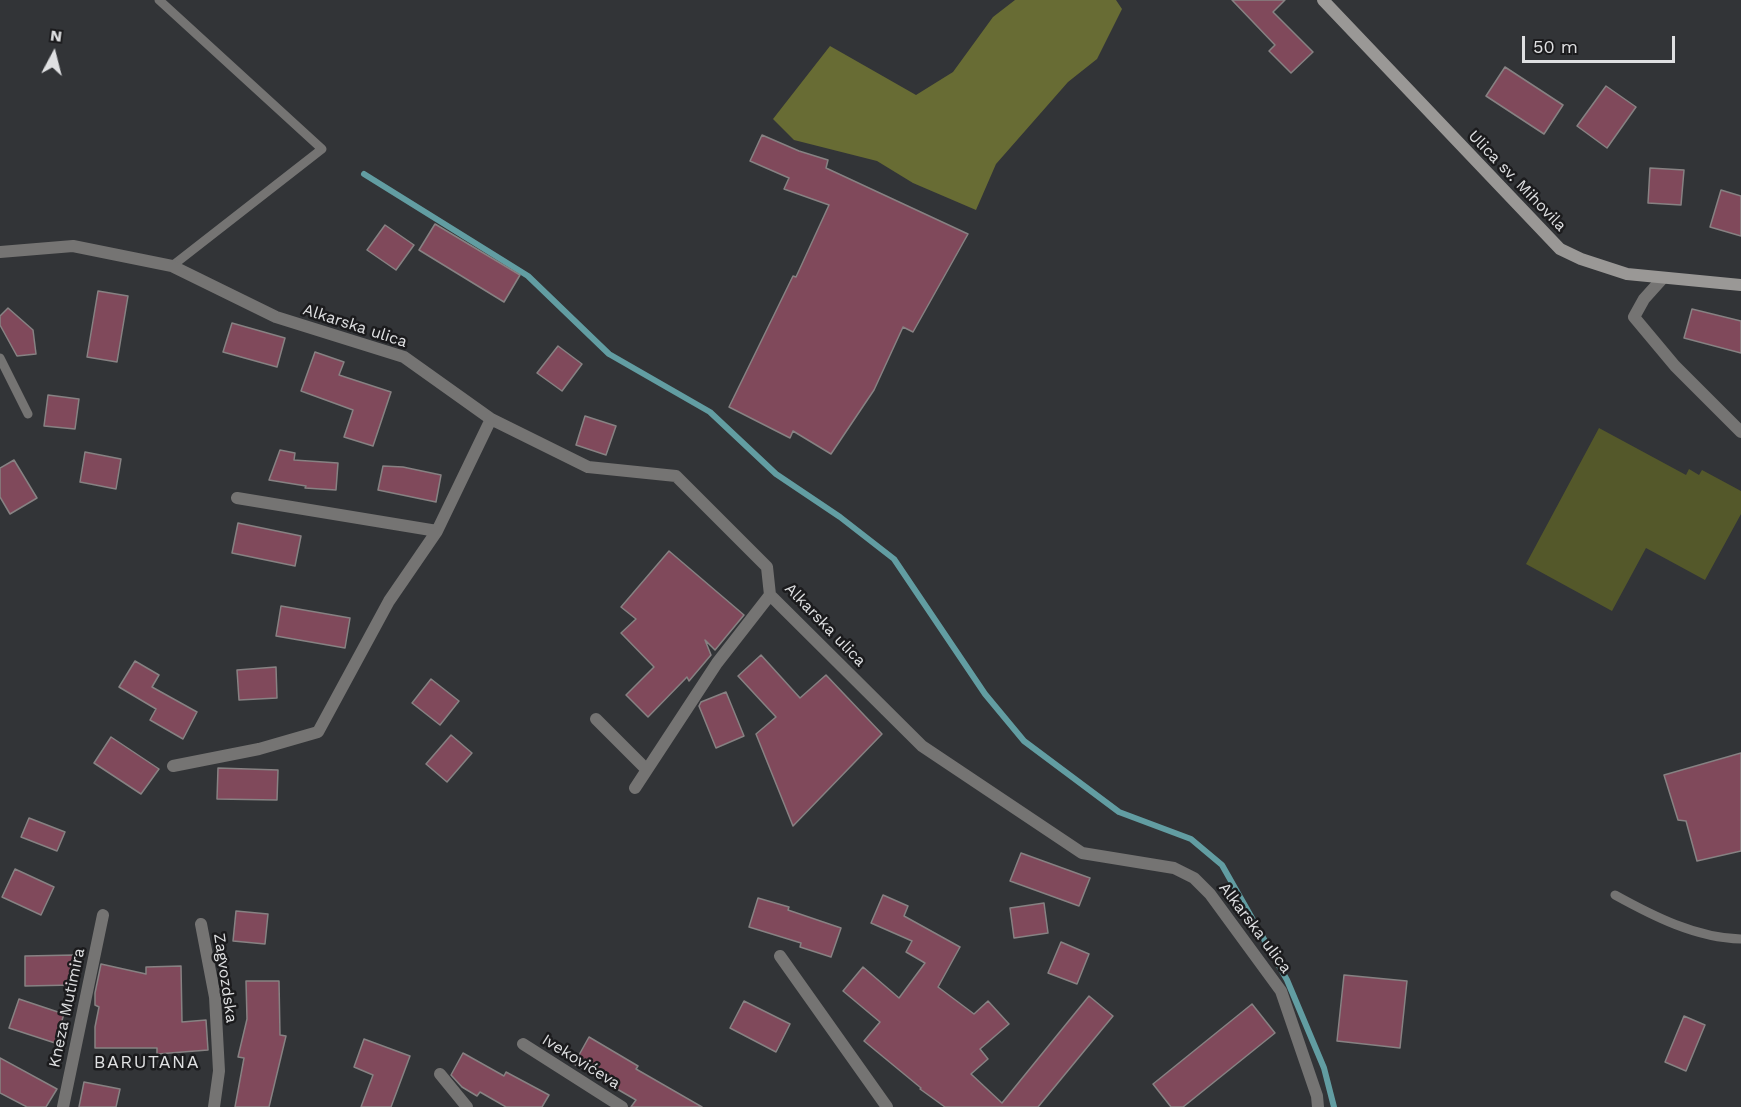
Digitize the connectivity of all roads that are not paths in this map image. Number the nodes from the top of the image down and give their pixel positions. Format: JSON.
{"nodes":[{"id":1,"x":159,"y":0,"type":"edge"},
{"id":2,"x":1323,"y":0,"type":"edge"},
{"id":3,"x":0,"y":252,"type":"edge"},
{"id":4,"x":172,"y":266,"type":"junction"},
{"id":5,"x":1662,"y":279,"type":"junction"},
{"id":6,"x":1741,"y":285,"type":"edge"},
{"id":7,"x":0,"y":358,"type":"edge"},
{"id":8,"x":28,"y":414,"type":"dead end"},
{"id":9,"x":490,"y":419,"type":"junction"},
{"id":10,"x":1741,"y":432,"type":"edge"},
{"id":11,"x":237,"y":498,"type":"dead end"},
{"id":12,"x":437,"y":531,"type":"junction"},
{"id":13,"x":770,"y":595,"type":"junction"},
{"id":14,"x":596,"y":719,"type":"dead end"},
{"id":15,"x":173,"y":766,"type":"dead end"},
{"id":16,"x":646,"y":769,"type":"junction"},
{"id":17,"x":635,"y":788,"type":"dead end"},
{"id":18,"x":1615,"y":895,"type":"dead end"},
{"id":19,"x":103,"y":915,"type":"dead end"},
{"id":20,"x":201,"y":924,"type":"dead end"},
{"id":21,"x":1741,"y":939,"type":"edge"},
{"id":22,"x":780,"y":956,"type":"dead end"},
{"id":23,"x":523,"y":1044,"type":"dead end"},
{"id":24,"x":440,"y":1074,"type":"dead end"},
{"id":25,"x":63,"y":1107,"type":"edge"},
{"id":26,"x":214,"y":1107,"type":"edge"},
{"id":27,"x":467,"y":1107,"type":"edge"},
{"id":28,"x":622,"y":1107,"type":"edge"},
{"id":29,"x":887,"y":1107,"type":"edge"},
{"id":30,"x":1318,"y":1107,"type":"edge"}],
"edges":[{"from":1,"to":4,"type":"lane"},
{"from":2,"to":5,"type":"street","name":"Ulica sv. Mihovila"},
{"from":3,"to":4,"type":"street","name":"Alkarska ulica"},
{"from":4,"to":9,"type":"street","name":"Alkarska ulica"},
{"from":5,"to":6,"type":"street","name":"Ulica sv. Mihovila"},
{"from":5,"to":10,"type":"street"},
{"from":7,"to":8,"type":"lane"},
{"from":9,"to":12,"type":"street"},
{"from":9,"to":13,"type":"street","name":"Alkarska ulica"},
{"from":11,"to":12,"type":"street"},
{"from":12,"to":15,"type":"street"},
{"from":13,"to":16,"type":"street"},
{"from":13,"to":30,"type":"street","name":"Alkarska ulica"},
{"from":14,"to":16,"type":"street"},
{"from":16,"to":17,"type":"street"},
{"from":18,"to":21,"type":"lane"},
{"from":19,"to":25,"type":"street","name":"Kneza Mutimira"},
{"from":20,"to":26,"type":"street","name":"Zagvozdska"},
{"from":22,"to":29,"type":"street"},
{"from":23,"to":28,"type":"street","name":"Ivekovićeva"},
{"from":24,"to":27,"type":"street"}]}
